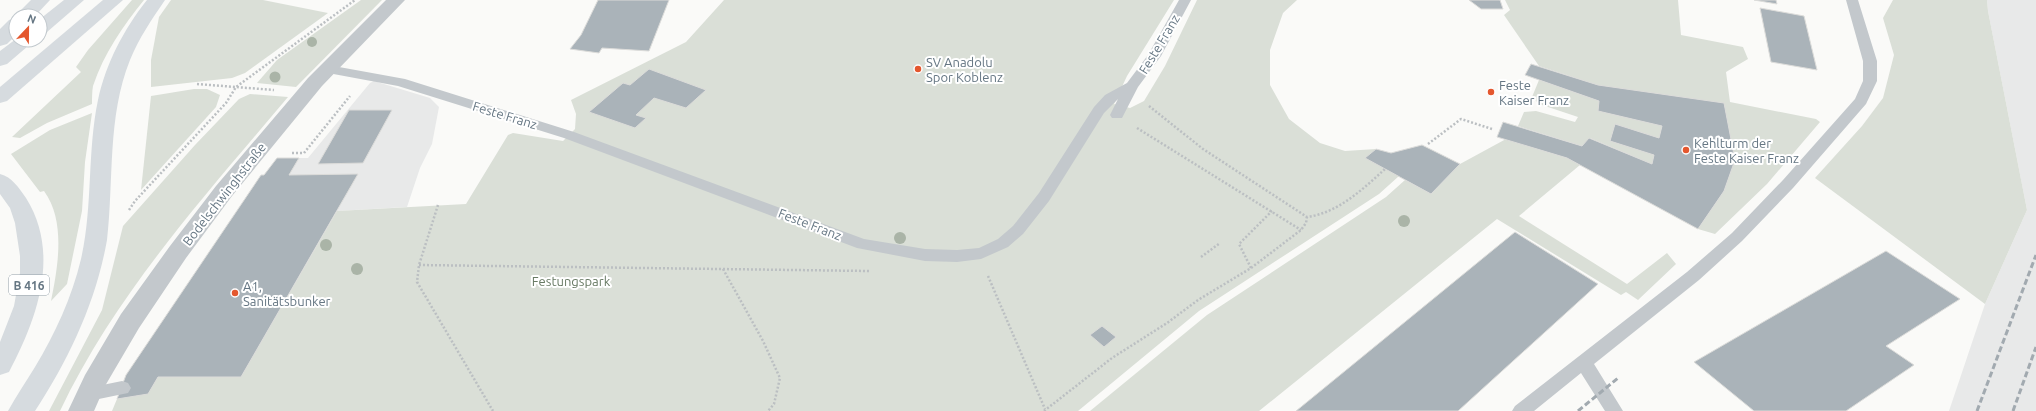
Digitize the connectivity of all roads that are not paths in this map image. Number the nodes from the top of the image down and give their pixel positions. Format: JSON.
{"nodes":[{"id":1,"x":41,"y":0,"type":"edge"},
{"id":2,"x":75,"y":0,"type":"edge"},
{"id":3,"x":114,"y":0,"type":"edge"},
{"id":4,"x":156,"y":0,"type":"edge"},
{"id":5,"x":396,"y":0,"type":"edge"},
{"id":6,"x":1185,"y":0,"type":"edge"},
{"id":7,"x":1852,"y":0,"type":"edge"},
{"id":8,"x":32,"y":8,"type":"edge"},
{"id":9,"x":48,"y":22,"type":"edge"},
{"id":10,"x":8,"y":32,"type":"edge"},
{"id":11,"x":0,"y":40,"type":"edge"},
{"id":12,"x":16,"y":48,"type":"edge"},
{"id":13,"x":0,"y":60,"type":"edge"},
{"id":14,"x":328,"y":69,"type":"junction"},
{"id":15,"x":1132,"y":86,"type":"junction"},
{"id":16,"x":0,"y":97,"type":"edge"},
{"id":17,"x":1117,"y":115,"type":"road end"},
{"id":18,"x":0,"y":181,"type":"edge"},
{"id":19,"x":1583,"y":361,"type":"junction"},
{"id":20,"x":0,"y":365,"type":"edge"},
{"id":21,"x":122,"y":388,"type":"dead end"},
{"id":22,"x":85,"y":402,"type":"edge"},
{"id":23,"x":21,"y":411,"type":"edge"},
{"id":24,"x":1521,"y":411,"type":"edge"},
{"id":25,"x":1614,"y":411,"type":"edge"}],
"edges":[{"from":1,"to":8,"type":"main road"},
{"from":2,"to":9,"type":"main road"},
{"from":3,"to":16,"type":"main road"},
{"from":4,"to":23,"type":"main road"},
{"from":5,"to":14,"type":"street","name":"Bodelschwinghstraße"},
{"from":6,"to":15,"type":"lane","name":"Feste Franz"},
{"from":7,"to":19,"type":"lane"},
{"from":10,"to":11,"type":"main road"},
{"from":12,"to":13,"type":"main road"},
{"from":14,"to":15,"type":"lane","name":"Feste Franz"},
{"from":14,"to":22,"type":"street","name":"Bodelschwinghstraße"},
{"from":15,"to":17,"type":"lane"},
{"from":18,"to":20,"type":"main road","number":"B 416"},
{"from":19,"to":24,"type":"lane"},
{"from":19,"to":25,"type":"lane"},
{"from":21,"to":22,"type":"lane"}]}
